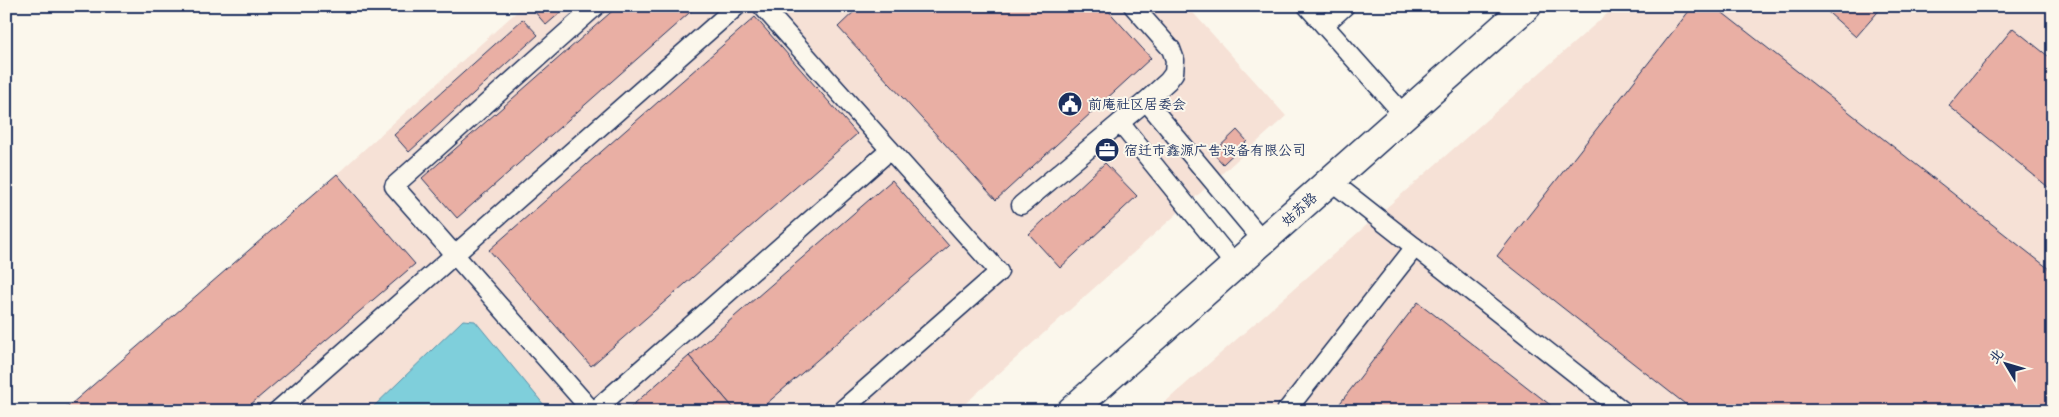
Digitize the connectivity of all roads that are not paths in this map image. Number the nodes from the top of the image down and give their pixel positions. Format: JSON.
{"nodes":[{"id":1,"x":596,"y":6,"type":"edge"},
{"id":2,"x":737,"y":6,"type":"edge"},
{"id":3,"x":762,"y":6,"type":"edge"},
{"id":4,"x":1133,"y":6,"type":"edge"},
{"id":5,"x":1307,"y":6,"type":"edge"},
{"id":6,"x":1345,"y":6,"type":"edge"},
{"id":7,"x":1527,"y":6,"type":"edge"},
{"id":8,"x":1324,"y":25,"type":"junction"},
{"id":9,"x":1146,"y":101,"type":"junction"},
{"id":10,"x":1404,"y":115,"type":"junction"},
{"id":11,"x":1120,"y":123,"type":"junction"},
{"id":12,"x":890,"y":150,"type":"junction"},
{"id":13,"x":1331,"y":181,"type":"junction"},
{"id":14,"x":1021,"y":205,"type":"dead end"},
{"id":15,"x":1263,"y":241,"type":"junction"},
{"id":16,"x":1416,"y":247,"type":"junction"},
{"id":17,"x":453,"y":254,"type":"junction"},
{"id":18,"x":1235,"y":265,"type":"junction"},
{"id":19,"x":277,"y":411,"type":"edge"},
{"id":20,"x":593,"y":411,"type":"edge"},
{"id":21,"x":841,"y":411,"type":"edge"},
{"id":22,"x":1071,"y":411,"type":"edge"},
{"id":23,"x":1286,"y":411,"type":"edge"},
{"id":24,"x":1623,"y":411,"type":"edge"}],
"edges":[{"from":1,"to":17,"type":"lane"},
{"from":2,"to":17,"type":"lane"},
{"from":3,"to":12,"type":"lane"},
{"from":4,"to":9,"type":"lane"},
{"from":5,"to":8,"type":"lane"},
{"from":6,"to":8,"type":"lane"},
{"from":7,"to":10,"type":"street","name":"姑苏路"},
{"from":8,"to":10,"type":"lane"},
{"from":9,"to":11,"type":"lane"},
{"from":9,"to":15,"type":"lane"},
{"from":10,"to":13,"type":"street","name":"姑苏路"},
{"from":11,"to":14,"type":"lane"},
{"from":11,"to":18,"type":"lane"},
{"from":12,"to":20,"type":"lane"},
{"from":12,"to":21,"type":"lane"},
{"from":13,"to":15,"type":"street","name":"姑苏路"},
{"from":13,"to":16,"type":"lane"},
{"from":15,"to":18,"type":"street","name":"姑苏路"},
{"from":16,"to":23,"type":"lane"},
{"from":16,"to":24,"type":"lane"},
{"from":17,"to":19,"type":"lane"},
{"from":17,"to":20,"type":"lane"},
{"from":18,"to":22,"type":"street","name":"姑苏路"}]}
